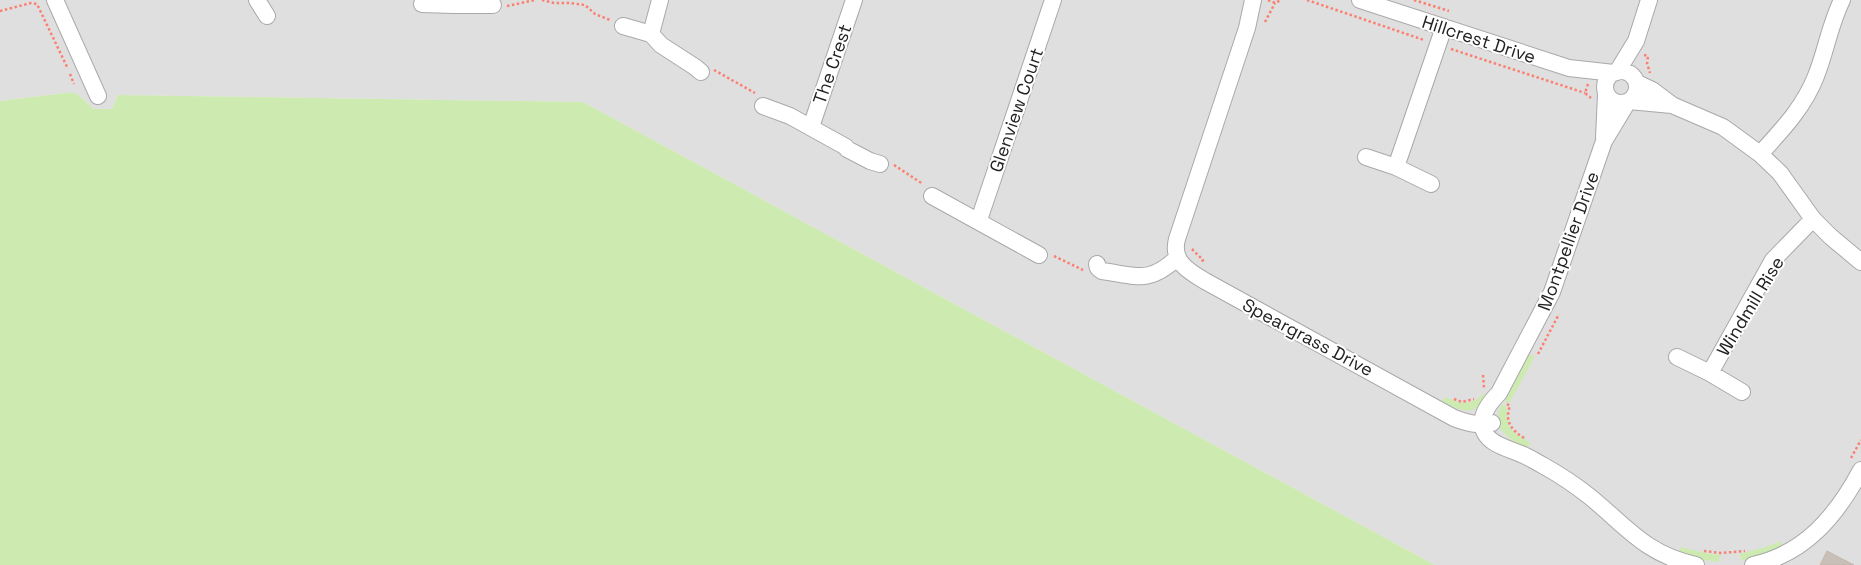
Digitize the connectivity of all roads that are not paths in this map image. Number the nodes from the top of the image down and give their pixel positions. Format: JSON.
{"nodes":[{"id":1,"x":55,"y":0,"type":"edge"},
{"id":2,"x":257,"y":0,"type":"edge"},
{"id":3,"x":660,"y":0,"type":"edge"},
{"id":4,"x":854,"y":0,"type":"edge"},
{"id":5,"x":1053,"y":0,"type":"edge"},
{"id":6,"x":1252,"y":0,"type":"edge"},
{"id":7,"x":1262,"y":0,"type":"edge"},
{"id":8,"x":1360,"y":0,"type":"edge"},
{"id":9,"x":1649,"y":0,"type":"edge"},
{"id":10,"x":1842,"y":0,"type":"edge"},
{"id":11,"x":454,"y":2,"type":"edge"},
{"id":12,"x":422,"y":4,"type":"dead end"},
{"id":13,"x":493,"y":5,"type":"road end"},
{"id":14,"x":267,"y":16,"type":"dead end"},
{"id":15,"x":623,"y":26,"type":"road end"},
{"id":16,"x":1444,"y":27,"type":"junction"},
{"id":17,"x":1247,"y":28,"type":"junction"},
{"id":18,"x":651,"y":34,"type":"junction"},
{"id":19,"x":1636,"y":41,"type":"junction"},
{"id":20,"x":1569,"y":68,"type":"junction"},
{"id":21,"x":705,"y":72,"type":"road end"},
{"id":22,"x":1615,"y":72,"type":"junction"},
{"id":23,"x":1636,"y":81,"type":"junction"},
{"id":24,"x":1606,"y":93,"type":"junction"},
{"id":25,"x":98,"y":96,"type":"dead end"},
{"id":26,"x":1628,"y":102,"type":"junction"},
{"id":27,"x":760,"y":104,"type":"road end"},
{"id":28,"x":1672,"y":105,"type":"junction"},
{"id":29,"x":811,"y":127,"type":"junction"},
{"id":30,"x":1604,"y":140,"type":"junction"},
{"id":31,"x":1760,"y":154,"type":"junction"},
{"id":32,"x":1366,"y":157,"type":"dead end"},
{"id":33,"x":883,"y":165,"type":"road end"},
{"id":34,"x":1396,"y":167,"type":"junction"},
{"id":35,"x":1430,"y":184,"type":"dead end"},
{"id":36,"x":930,"y":196,"type":"road end"},
{"id":37,"x":1813,"y":219,"type":"junction"},
{"id":38,"x":979,"y":220,"type":"junction"},
{"id":39,"x":1040,"y":256,"type":"road end"},
{"id":40,"x":1178,"y":258,"type":"junction"},
{"id":41,"x":1861,"y":262,"type":"edge"},
{"id":42,"x":1100,"y":273,"type":"road end"},
{"id":43,"x":1677,"y":357,"type":"dead end"},
{"id":44,"x":1710,"y":373,"type":"junction"},
{"id":45,"x":1742,"y":392,"type":"dead end"},
{"id":46,"x":1486,"y":422,"type":"junction"},
{"id":47,"x":1861,"y":470,"type":"edge"},
{"id":48,"x":1697,"y":558,"type":"edge"},
{"id":49,"x":1758,"y":561,"type":"edge"}],
"edges":[{"from":1,"to":25,"type":"street"},
{"from":2,"to":14,"type":"street"},
{"from":3,"to":18,"type":"street"},
{"from":4,"to":29,"type":"street","name":"The Crest"},
{"from":5,"to":38,"type":"street","name":"Glenview Court"},
{"from":6,"to":17,"type":"street"},
{"from":7,"to":17,"type":"street"},
{"from":8,"to":16,"type":"street","name":"Hillcrest Drive"},
{"from":9,"to":19,"type":"street"},
{"from":10,"to":31,"type":"street"},
{"from":11,"to":12,"type":"street"},
{"from":11,"to":13,"type":"street"},
{"from":15,"to":18,"type":"street"},
{"from":16,"to":20,"type":"street","name":"Hillcrest Drive"},
{"from":16,"to":34,"type":"street"},
{"from":17,"to":40,"type":"street"},
{"from":18,"to":21,"type":"street"},
{"from":19,"to":22,"type":"street"},
{"from":19,"to":23,"type":"street"},
{"from":20,"to":22,"type":"street","name":"Hillcrest Drive"},
{"from":20,"to":24,"type":"street","name":"Hillcrest Drive"},
{"from":22,"to":23,"type":"street"},
{"from":22,"to":24,"type":"street"},
{"from":23,"to":26,"type":"street"},
{"from":23,"to":28,"type":"street"},
{"from":24,"to":26,"type":"street"},
{"from":24,"to":30,"type":"street","name":"Montpellier Drive"},
{"from":26,"to":28,"type":"street"},
{"from":26,"to":30,"type":"street","name":"Montpellier Drive"},
{"from":27,"to":29,"type":"street","name":"The Crest"},
{"from":28,"to":31,"type":"street"},
{"from":29,"to":33,"type":"street","name":"The Crest"},
{"from":30,"to":46,"type":"street","name":"Montpellier Drive"},
{"from":31,"to":37,"type":"street"},
{"from":32,"to":34,"type":"street"},
{"from":34,"to":35,"type":"street"},
{"from":36,"to":38,"type":"street"},
{"from":37,"to":41,"type":"street"},
{"from":37,"to":44,"type":"street","name":"Windmill Rise"},
{"from":38,"to":39,"type":"street"},
{"from":40,"to":42,"type":"street"},
{"from":40,"to":46,"type":"street","name":"Speargrass Drive"},
{"from":43,"to":44,"type":"street","name":"Windmill Rise"},
{"from":44,"to":45,"type":"street","name":"Windmill Rise"},
{"from":46,"to":48,"type":"street"},
{"from":47,"to":49,"type":"street"}]}
